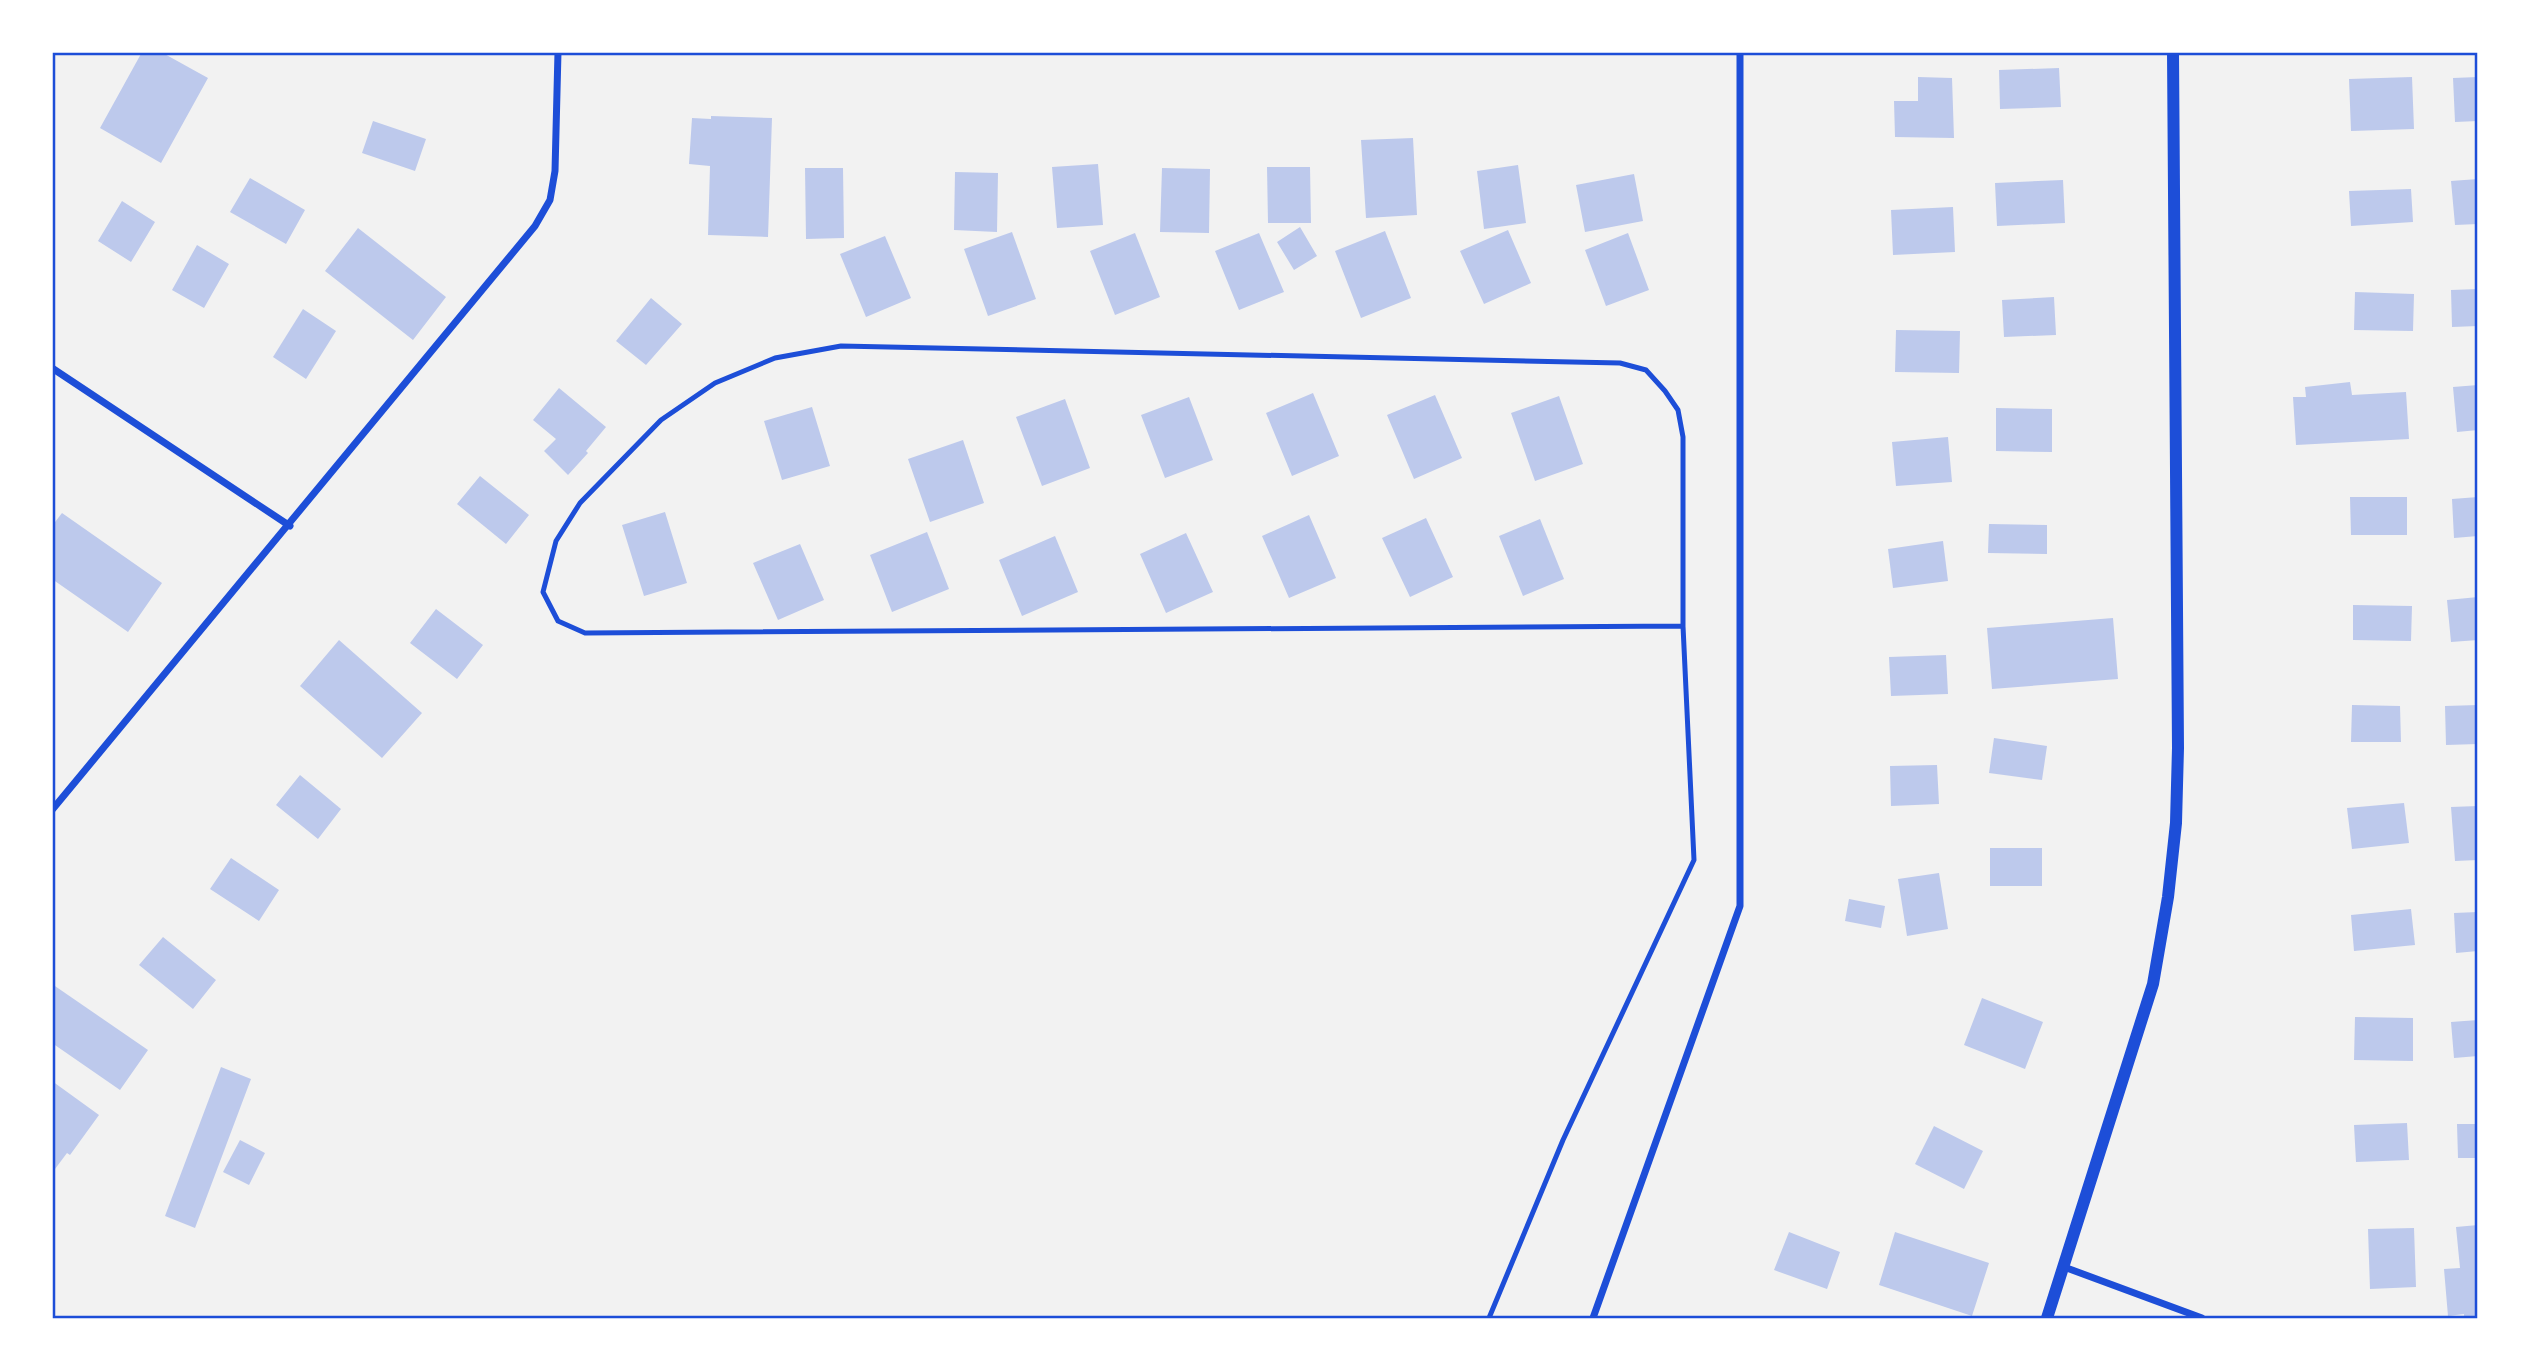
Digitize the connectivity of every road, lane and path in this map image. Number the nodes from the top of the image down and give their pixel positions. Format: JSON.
{"nodes":[{"id":1,"x":558,"y":52,"type":"edge"},
{"id":2,"x":1740,"y":52,"type":"edge"},
{"id":3,"x":2173,"y":52,"type":"edge"},
{"id":4,"x":52,"y":368,"type":"edge"},
{"id":5,"x":290,"y":526,"type":"junction"},
{"id":6,"x":1683,"y":626,"type":"junction"},
{"id":7,"x":52,"y":810,"type":"edge"},
{"id":8,"x":2064,"y":1268,"type":"junction"},
{"id":9,"x":1489,"y":1318,"type":"edge"},
{"id":10,"x":1593,"y":1318,"type":"edge"},
{"id":11,"x":2047,"y":1318,"type":"edge"},
{"id":12,"x":2202,"y":1318,"type":"edge"}],
"edges":[{"from":1,"to":5,"type":"street"},
{"from":2,"to":10,"type":"street"},
{"from":3,"to":8,"type":"street"},
{"from":4,"to":5,"type":"street"},
{"from":5,"to":7,"type":"street"},
{"from":6,"to":6,"type":"lane"},
{"from":6,"to":9,"type":"lane"},
{"from":8,"to":11,"type":"street"},
{"from":8,"to":12,"type":"street"}]}
